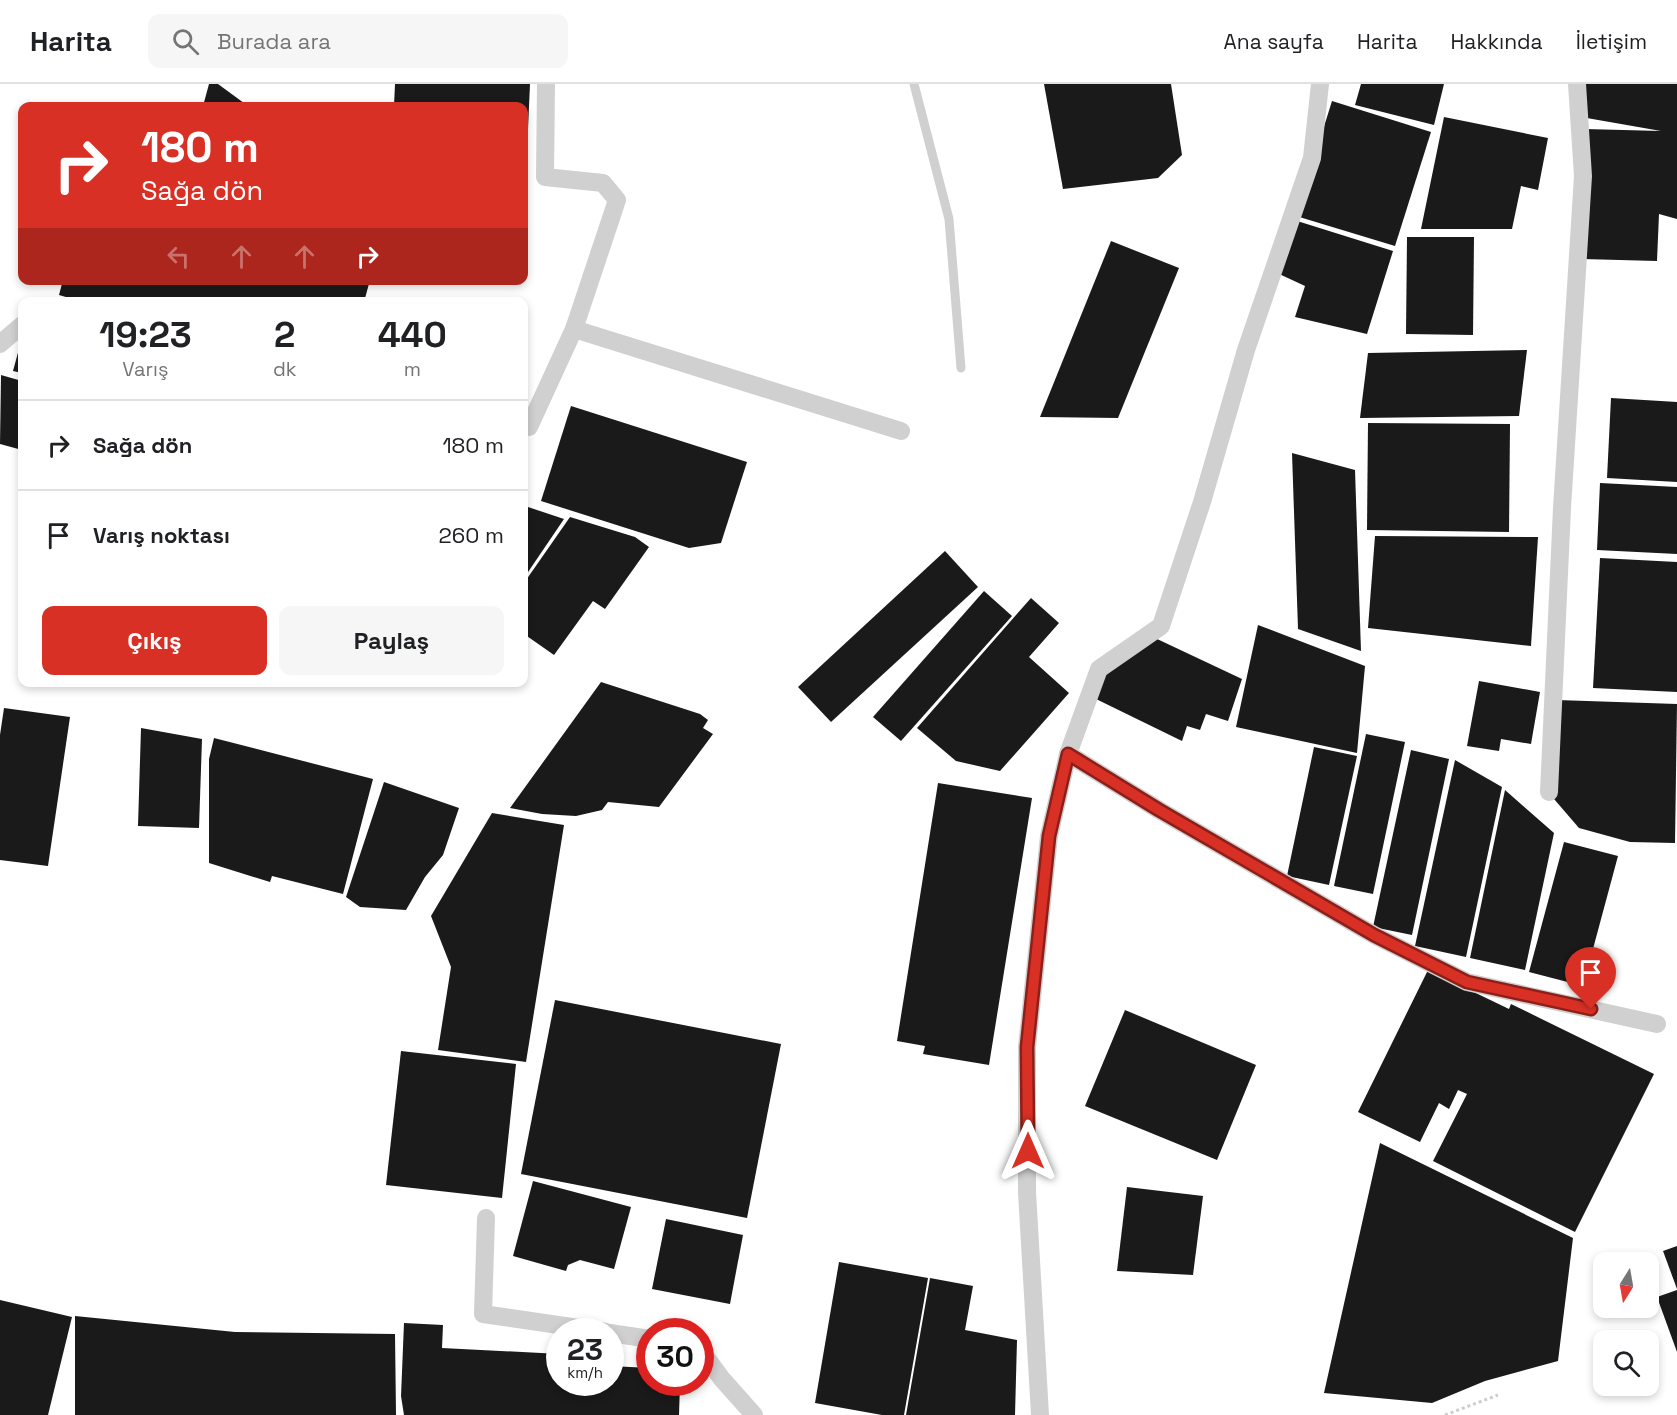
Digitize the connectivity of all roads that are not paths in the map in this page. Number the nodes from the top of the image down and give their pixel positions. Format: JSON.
{"nodes":[{"id":1,"x":546,"y":84,"type":"edge"},
{"id":2,"x":914,"y":84,"type":"edge"},
{"id":3,"x":1320,"y":84,"type":"edge"},
{"id":4,"x":1577,"y":84,"type":"edge"},
{"id":5,"x":18,"y":328,"type":"edge"},
{"id":6,"x":574,"y":329,"type":"junction"},
{"id":7,"x":0,"y":344,"type":"edge"},
{"id":8,"x":961,"y":368,"type":"dead end"},
{"id":9,"x":528,"y":427,"type":"edge"},
{"id":10,"x":901,"y":430,"type":"dead end"},
{"id":11,"x":1068,"y":754,"type":"junction"},
{"id":12,"x":1549,"y":792,"type":"dead end"},
{"id":13,"x":1658,"y":1024,"type":"dead end"},
{"id":14,"x":486,"y":1218,"type":"dead end"},
{"id":15,"x":546,"y":1323,"type":"edge"},
{"id":16,"x":714,"y":1368,"type":"edge"},
{"id":17,"x":754,"y":1415,"type":"edge"},
{"id":18,"x":1040,"y":1415,"type":"edge"}],
"edges":[{"from":1,"to":6,"type":"street"},
{"from":2,"to":8,"type":"lane"},
{"from":3,"to":11,"type":"street"},
{"from":4,"to":12,"type":"street"},
{"from":5,"to":7,"type":"street"},
{"from":6,"to":9,"type":"street"},
{"from":6,"to":10,"type":"street"},
{"from":11,"to":13,"type":"street"},
{"from":11,"to":18,"type":"street"},
{"from":14,"to":15,"type":"street"},
{"from":16,"to":17,"type":"street"}]}
